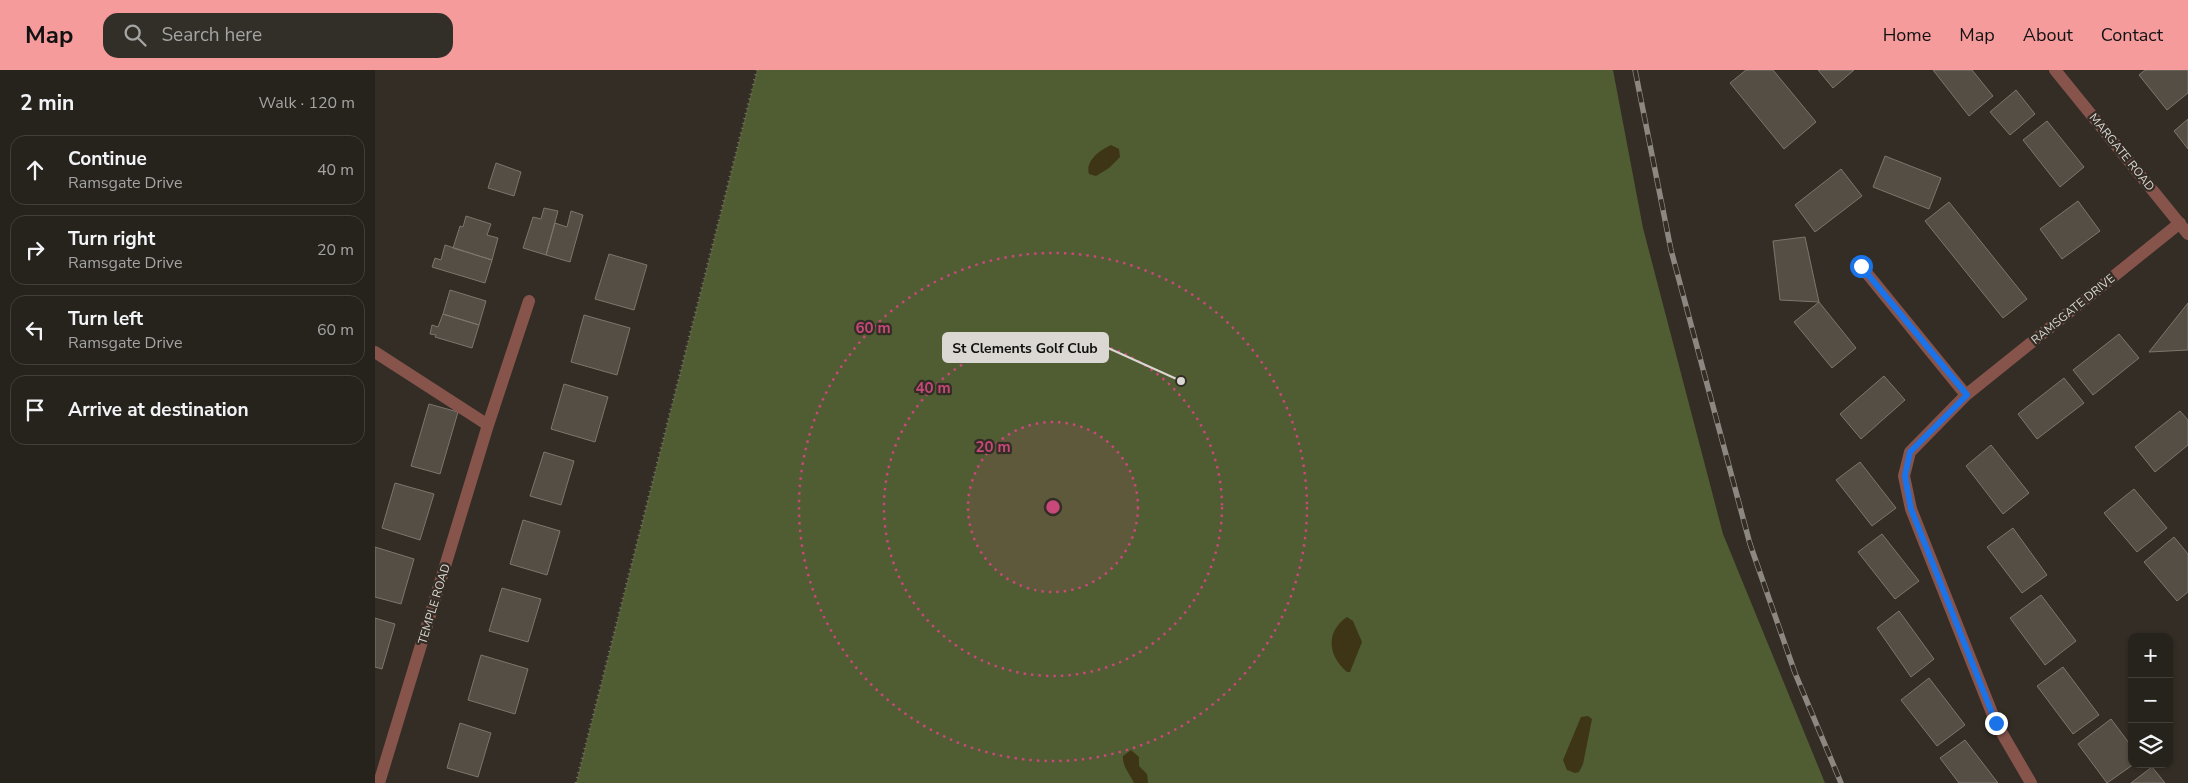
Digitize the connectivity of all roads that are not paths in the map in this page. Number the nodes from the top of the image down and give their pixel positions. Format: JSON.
{"nodes":[{"id":1,"x":2055,"y":70,"type":"edge"},
{"id":2,"x":2179,"y":223,"type":"junction"},
{"id":3,"x":2188,"y":234,"type":"edge"},
{"id":4,"x":1861,"y":266,"type":"dead end"},
{"id":5,"x":529,"y":301,"type":"dead end"},
{"id":6,"x":375,"y":352,"type":"edge"},
{"id":7,"x":1967,"y":395,"type":"junction"},
{"id":8,"x":488,"y":425,"type":"junction"},
{"id":9,"x":379,"y":783,"type":"edge"},
{"id":10,"x":2031,"y":783,"type":"edge"}],
"edges":[{"from":1,"to":2,"type":"street","name":"MARGATE ROAD"},
{"from":2,"to":3,"type":"street","name":"MARGATE ROAD"},
{"from":2,"to":7,"type":"street","name":"RAMSGATE DRIVE"},
{"from":4,"to":7,"type":"street"},
{"from":5,"to":8,"type":"street","name":"TEMPLE ROAD"},
{"from":6,"to":8,"type":"street"},
{"from":7,"to":10,"type":"street","name":"RAMSGATE DRIVE"},
{"from":8,"to":9,"type":"street","name":"TEMPLE ROAD"}]}
